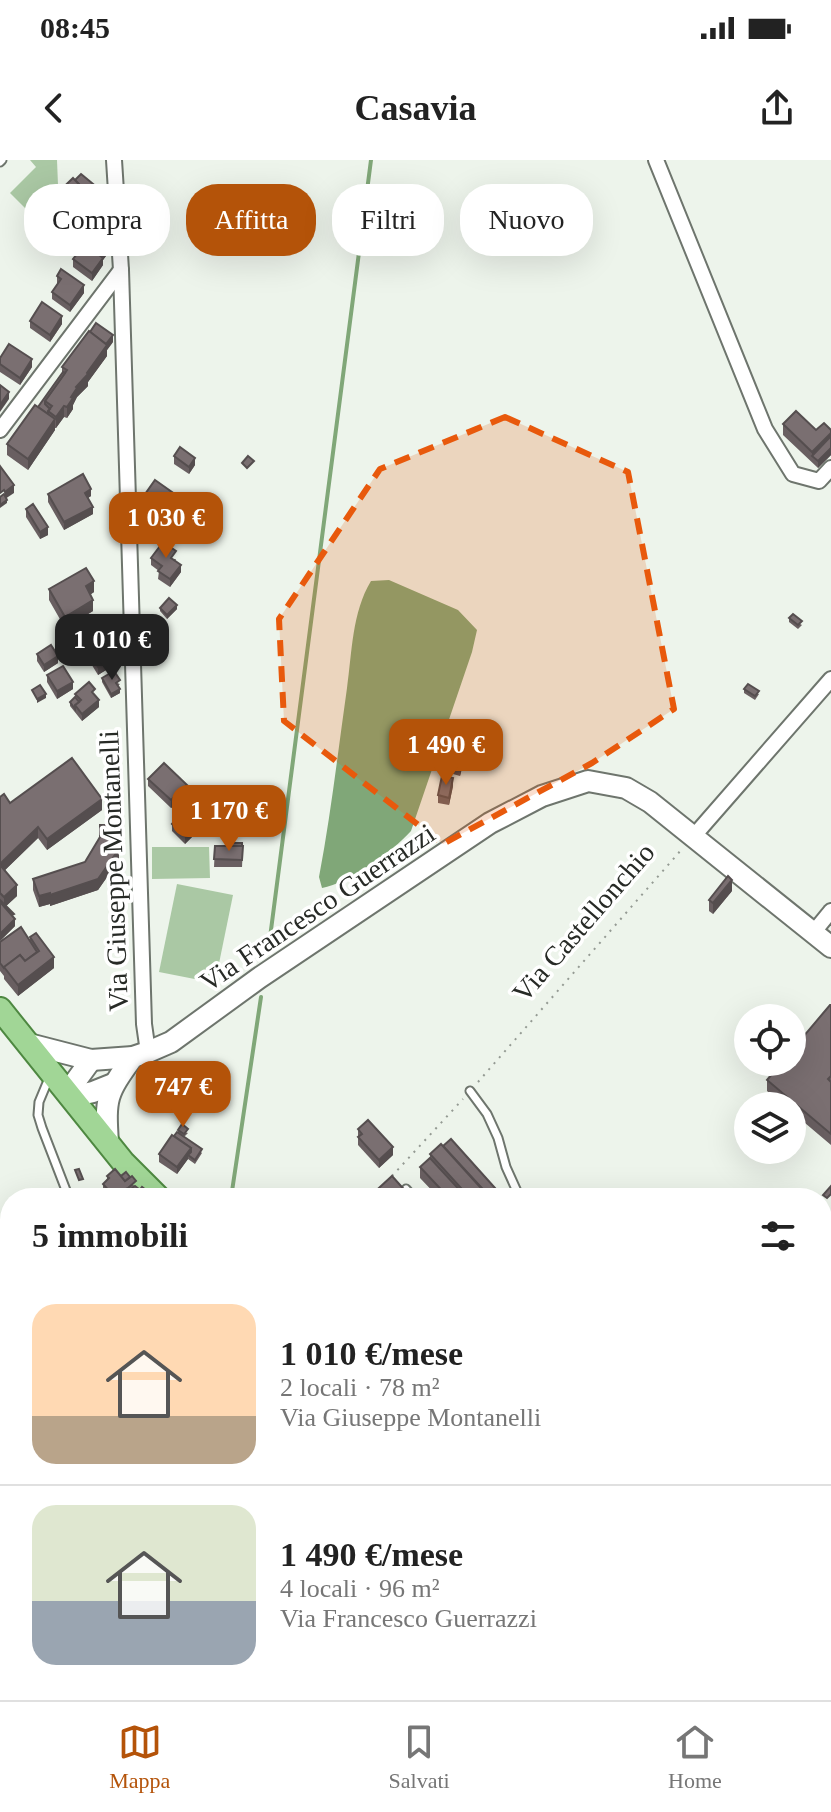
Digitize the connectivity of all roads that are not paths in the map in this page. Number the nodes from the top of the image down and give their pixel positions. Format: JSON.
{"nodes":[{"id":1,"x":114,"y":160,"type":"edge"},
{"id":2,"x":656,"y":160,"type":"edge"},
{"id":3,"x":121,"y":270,"type":"junction"},
{"id":4,"x":0,"y":430,"type":"edge"},
{"id":5,"x":831,"y":468,"type":"edge"},
{"id":6,"x":831,"y":679,"type":"edge"},
{"id":7,"x":693,"y":837,"type":"junction"},
{"id":8,"x":831,"y":911,"type":"edge"},
{"id":9,"x":813,"y":933,"type":"junction"},
{"id":10,"x":831,"y":947,"type":"edge"},
{"id":11,"x":0,"y":1009,"type":"edge"},
{"id":12,"x":29,"y":1044,"type":"junction"},
{"id":13,"x":140,"y":1055,"type":"junction"},
{"id":14,"x":91,"y":1060,"type":"junction"},
{"id":15,"x":52,"y":1073,"type":"junction"},
{"id":16,"x":113,"y":1084,"type":"junction"},
{"id":17,"x":470,"y":1091,"type":"road end"},
{"id":18,"x":71,"y":1096,"type":"junction"},
{"id":19,"x":108,"y":1143,"type":"junction"},
{"id":20,"x":65,"y":1188,"type":"edge"},
{"id":21,"x":149,"y":1188,"type":"edge"},
{"id":22,"x":515,"y":1188,"type":"edge"}],
"edges":[{"from":1,"to":3,"type":"street","name":"Via Giuseppe Montanelli"},
{"from":2,"to":5,"type":"street"},
{"from":3,"to":4,"type":"street"},
{"from":3,"to":13,"type":"street","name":"Via Giuseppe Montanelli"},
{"from":6,"to":7,"type":"street","name":"Via Castellonchio"},
{"from":7,"to":9,"type":"main road","name":"Via Francesco Guerrazzi"},
{"from":7,"to":13,"type":"main road","name":"Via Francesco Guerrazzi"},
{"from":8,"to":9,"type":"street"},
{"from":9,"to":10,"type":"main road","name":"Via Francesco Guerrazzi"},
{"from":11,"to":12,"type":"main road"},
{"from":12,"to":14,"type":"main road","name":"Via Francesco Guerrazzi"},
{"from":12,"to":15,"type":"main road"},
{"from":13,"to":14,"type":"main road","name":"Via Francesco Guerrazzi"},
{"from":13,"to":16,"type":"main road","name":"Via Francesco Guerrazzi"},
{"from":14,"to":18,"type":"main road"},
{"from":15,"to":18,"type":"main road"},
{"from":15,"to":20,"type":"lane"},
{"from":16,"to":18,"type":"main road"},
{"from":16,"to":19,"type":"main road","name":"Via Francesco Guerrazzi"},
{"from":17,"to":22,"type":"lane"},
{"from":18,"to":19,"type":"main road"},
{"from":19,"to":21,"type":"main road"}]}
